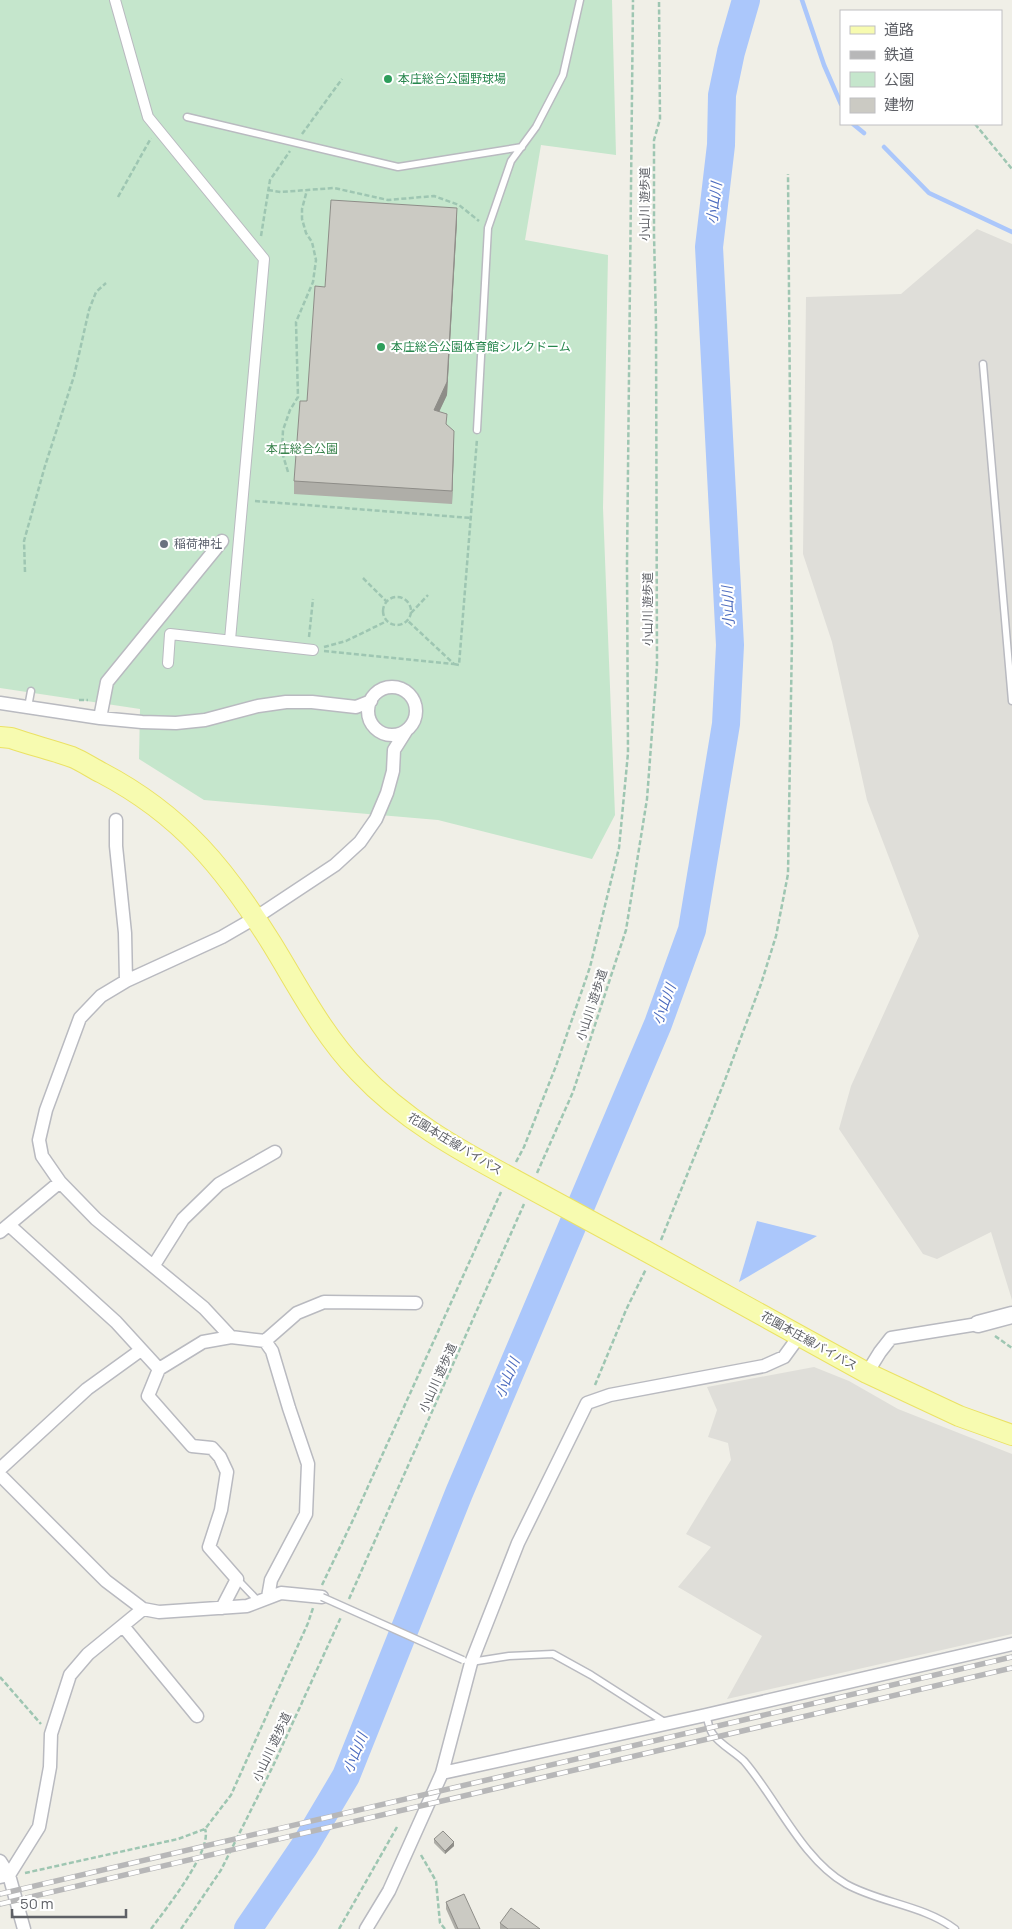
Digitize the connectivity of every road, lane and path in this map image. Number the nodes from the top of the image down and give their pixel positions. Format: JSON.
{"nodes":[{"id":1,"x":114,"y":0,"type":"edge"},
{"id":2,"x":580,"y":0,"type":"edge"},
{"id":3,"x":633,"y":0,"type":"edge"},
{"id":4,"x":659,"y":0,"type":"edge"},
{"id":5,"x":342,"y":79,"type":"dead end"},
{"id":6,"x":187,"y":118,"type":"dead end"},
{"id":7,"x":976,"y":125,"type":"edge"},
{"id":8,"x":156,"y":128,"type":"junction"},
{"id":9,"x":297,"y":141,"type":"dead end"},
{"id":10,"x":522,"y":147,"type":"junction"},
{"id":11,"x":292,"y":149,"type":"dead end"},
{"id":12,"x":1012,"y":169,"type":"edge"},
{"id":13,"x":788,"y":174,"type":"dead end"},
{"id":14,"x":268,"y":190,"type":"junction"},
{"id":15,"x":307,"y":190,"type":"junction"},
{"id":16,"x":118,"y":197,"type":"dead end"},
{"id":17,"x":488,"y":228,"type":"junction"},
{"id":18,"x":258,"y":252,"type":"junction"},
{"id":19,"x":106,"y":283,"type":"dead end"},
{"id":20,"x":983,"y":364,"type":"dead end"},
{"id":21,"x":478,"y":430,"type":"joint"},
{"id":22,"x":288,"y":472,"type":"dead end"},
{"id":23,"x":243,"y":500,"type":"junction"},
{"id":24,"x":471,"y":518,"type":"junction"},
{"id":25,"x":222,"y":541,"type":"dead end"},
{"id":26,"x":25,"y":572,"type":"dead end"},
{"id":27,"x":363,"y":578,"type":"dead end"},
{"id":28,"x":428,"y":594,"type":"dead end"},
{"id":29,"x":313,"y":599,"type":"dead end"},
{"id":30,"x":387,"y":602,"type":"junction"},
{"id":31,"x":412,"y":613,"type":"junction"},
{"id":32,"x":387,"y":621,"type":"junction"},
{"id":33,"x":408,"y":621,"type":"junction"},
{"id":34,"x":230,"y":640,"type":"junction"},
{"id":35,"x":310,"y":649,"type":"junction"},
{"id":36,"x":168,"y":663,"type":"dead end"},
{"id":37,"x":454,"y":664,"type":"junction"},
{"id":38,"x":31,"y":691,"type":"dead end"},
{"id":39,"x":371,"y":701,"type":"junction"},
{"id":40,"x":1012,"y":701,"type":"edge"},
{"id":41,"x":0,"y":703,"type":"edge"},
{"id":42,"x":28,"y":707,"type":"junction"},
{"id":43,"x":356,"y":707,"type":"junction"},
{"id":44,"x":368,"y":716,"type":"junction"},
{"id":45,"x":100,"y":718,"type":"junction"},
{"id":46,"x":406,"y":730,"type":"junction"},
{"id":47,"x":383,"y":734,"type":"junction"},
{"id":48,"x":0,"y":737,"type":"edge"},
{"id":49,"x":394,"y":750,"type":"junction"},
{"id":50,"x":116,"y":820,"type":"dead end"},
{"id":51,"x":255,"y":918,"type":"junction"},
{"id":52,"x":126,"y":981,"type":"junction"},
{"id":53,"x":275,"y":1152,"type":"dead end"},
{"id":54,"x":537,"y":1174,"type":"dead end"},
{"id":55,"x":511,"y":1178,"type":"junction"},
{"id":56,"x":60,"y":1182,"type":"junction"},
{"id":57,"x":525,"y":1202,"type":"dead end"},
{"id":58,"x":4,"y":1228,"type":"edge"},
{"id":59,"x":649,"y":1253,"type":"junction"},
{"id":60,"x":154,"y":1265,"type":"junction"},
{"id":61,"x":416,"y":1303,"type":"dead end"},
{"id":62,"x":1012,"y":1315,"type":"edge"},
{"id":63,"x":978,"y":1324,"type":"joint"},
{"id":64,"x":800,"y":1335,"type":"junction"},
{"id":65,"x":231,"y":1337,"type":"junction"},
{"id":66,"x":265,"y":1341,"type":"junction"},
{"id":67,"x":141,"y":1350,"type":"junction"},
{"id":68,"x":159,"y":1369,"type":"junction"},
{"id":69,"x":867,"y":1373,"type":"junction"},
{"id":70,"x":587,"y":1403,"type":"junction"},
{"id":71,"x":1012,"y":1435,"type":"edge"},
{"id":72,"x":0,"y":1469,"type":"edge"},
{"id":73,"x":0,"y":1474,"type":"edge"},
{"id":74,"x":237,"y":1580,"type":"junction"},
{"id":75,"x":319,"y":1597,"type":"junction"},
{"id":76,"x":263,"y":1599,"type":"junction"},
{"id":77,"x":348,"y":1603,"type":"dead end"},
{"id":78,"x":222,"y":1608,"type":"junction"},
{"id":79,"x":143,"y":1609,"type":"junction"},
{"id":80,"x":344,"y":1612,"type":"dead end"},
{"id":81,"x":123,"y":1626,"type":"junction"},
{"id":82,"x":1012,"y":1644,"type":"edge"},
{"id":83,"x":467,"y":1661,"type":"junction"},
{"id":84,"x":0,"y":1678,"type":"edge"},
{"id":85,"x":706,"y":1715,"type":"junction"},
{"id":86,"x":196,"y":1716,"type":"dead end"},
{"id":87,"x":668,"y":1723,"type":"junction"},
{"id":88,"x":50,"y":1734,"type":"junction"},
{"id":89,"x":442,"y":1773,"type":"junction"},
{"id":90,"x":397,"y":1827,"type":"dead end"},
{"id":91,"x":205,"y":1829,"type":"junction"},
{"id":92,"x":412,"y":1840,"type":"junction"},
{"id":93,"x":0,"y":1861,"type":"edge"},
{"id":94,"x":4,"y":1876,"type":"edge"},
{"id":95,"x":24,"y":1929,"type":"edge"},
{"id":96,"x":152,"y":1929,"type":"edge"},
{"id":97,"x":181,"y":1929,"type":"edge"},
{"id":98,"x":339,"y":1929,"type":"edge"},
{"id":99,"x":366,"y":1929,"type":"edge"},
{"id":100,"x":445,"y":1929,"type":"edge"},
{"id":101,"x":955,"y":1929,"type":"edge"}],
"edges":[{"from":1,"to":8,"type":"street"},
{"from":2,"to":10,"type":"lane"},
{"from":3,"to":55,"type":"path"},
{"from":4,"to":54,"type":"path","name":"小山川 遊歩道"},
{"from":5,"to":9,"type":"path"},
{"from":6,"to":10,"type":"lane"},
{"from":7,"to":12,"type":"path"},
{"from":8,"to":16,"type":"path"},
{"from":8,"to":18,"type":"street"},
{"from":10,"to":17,"type":"lane"},
{"from":11,"to":14,"type":"path"},
{"from":13,"to":59,"type":"path"},
{"from":14,"to":15,"type":"path"},
{"from":14,"to":18,"type":"path"},
{"from":15,"to":17,"type":"path"},
{"from":15,"to":22,"type":"path"},
{"from":17,"to":21,"type":"lane"},
{"from":18,"to":23,"type":"street"},
{"from":19,"to":26,"type":"path"},
{"from":20,"to":40,"type":"lane"},
{"from":21,"to":24,"type":"path"},
{"from":23,"to":24,"type":"path"},
{"from":23,"to":34,"type":"street"},
{"from":24,"to":37,"type":"path"},
{"from":25,"to":45,"type":"street"},
{"from":27,"to":30,"type":"path"},
{"from":28,"to":31,"type":"path"},
{"from":29,"to":35,"type":"path"},
{"from":30,"to":31,"type":"path"},
{"from":30,"to":32,"type":"path"},
{"from":31,"to":33,"type":"path"},
{"from":32,"to":33,"type":"path"},
{"from":32,"to":35,"type":"path"},
{"from":33,"to":37,"type":"path"},
{"from":34,"to":35,"type":"street"},
{"from":34,"to":36,"type":"street"},
{"from":35,"to":37,"type":"path"},
{"from":38,"to":42,"type":"lane"},
{"from":39,"to":43,"type":"street"},
{"from":39,"to":44,"type":"street"},
{"from":39,"to":46,"type":"street"},
{"from":41,"to":42,"type":"street"},
{"from":42,"to":45,"type":"street"},
{"from":43,"to":44,"type":"street"},
{"from":43,"to":45,"type":"street"},
{"from":44,"to":47,"type":"street"},
{"from":46,"to":47,"type":"street"},
{"from":46,"to":49,"type":"street"},
{"from":47,"to":49,"type":"street"},
{"from":48,"to":51,"type":"main road","name":"花園本庄線バイパス"},
{"from":49,"to":51,"type":"street"},
{"from":50,"to":52,"type":"street"},
{"from":51,"to":52,"type":"street"},
{"from":51,"to":55,"type":"main road","name":"花園本庄線バイパス"},
{"from":52,"to":56,"type":"street"},
{"from":53,"to":60,"type":"street"},
{"from":55,"to":59,"type":"main road","name":"花園本庄線バイパス","bridge":true},
{"from":55,"to":75,"type":"path"},
{"from":56,"to":58,"type":"street"},
{"from":56,"to":60,"type":"street"},
{"from":57,"to":77,"type":"path","name":"小山川 遊歩道"},
{"from":58,"to":67,"type":"street"},
{"from":59,"to":64,"type":"main road","name":"花園本庄線バイパス"},
{"from":59,"to":70,"type":"path"},
{"from":60,"to":65,"type":"street"},
{"from":61,"to":66,"type":"street"},
{"from":62,"to":63,"type":"street"},
{"from":63,"to":69,"type":"street"},
{"from":64,"to":69,"type":"main road","name":"花園本庄線バイパス"},
{"from":64,"to":70,"type":"street"},
{"from":65,"to":66,"type":"street"},
{"from":65,"to":68,"type":"street"},
{"from":66,"to":76,"type":"street"},
{"from":67,"to":68,"type":"street"},
{"from":67,"to":72,"type":"street"},
{"from":68,"to":74,"type":"street"},
{"from":69,"to":71,"type":"main road","name":"花園本庄線バイパス"},
{"from":70,"to":83,"type":"street"},
{"from":73,"to":79,"type":"street"},
{"from":74,"to":76,"type":"lane"},
{"from":74,"to":78,"type":"street"},
{"from":75,"to":76,"type":"street"},
{"from":75,"to":83,"type":"lane","bridge":true},
{"from":75,"to":91,"type":"path"},
{"from":76,"to":78,"type":"street"},
{"from":78,"to":79,"type":"street"},
{"from":79,"to":81,"type":"street"},
{"from":80,"to":97,"type":"path","name":"小山川 遊歩道"},
{"from":81,"to":86,"type":"street"},
{"from":81,"to":88,"type":"street"},
{"from":82,"to":85,"type":"street"},
{"from":83,"to":87,"type":"lane"},
{"from":83,"to":89,"type":"street"},
{"from":84,"to":88,"type":"path"},
{"from":85,"to":87,"type":"street"},
{"from":85,"to":101,"type":"lane"},
{"from":87,"to":89,"type":"street"},
{"from":88,"to":94,"type":"street"},
{"from":89,"to":92,"type":"street"},
{"from":90,"to":98,"type":"path"},
{"from":91,"to":94,"type":"path"},
{"from":91,"to":96,"type":"path"},
{"from":92,"to":99,"type":"street"},
{"from":92,"to":100,"type":"path"},
{"from":93,"to":94,"type":"street"},
{"from":94,"to":95,"type":"street"}]}
